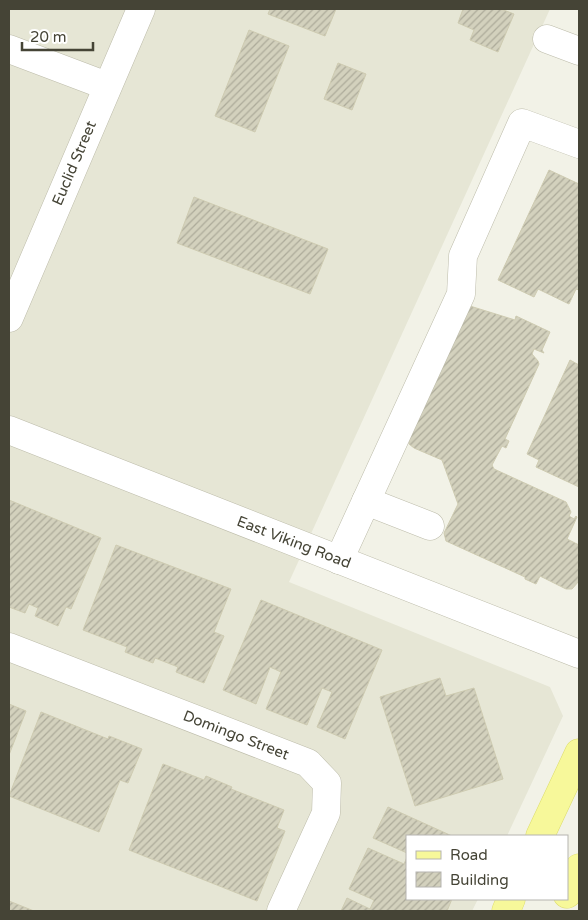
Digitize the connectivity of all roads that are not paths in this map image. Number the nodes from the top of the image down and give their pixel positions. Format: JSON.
{"nodes":[{"id":1,"x":141,"y":9,"type":"edge"},
{"id":2,"x":547,"y":39,"type":"dead end"},
{"id":3,"x":9,"y":49,"type":"edge"},
{"id":4,"x":579,"y":51,"type":"edge"},
{"id":5,"x":107,"y":86,"type":"junction"},
{"id":6,"x":579,"y":144,"type":"edge"},
{"id":7,"x":9,"y":318,"type":"edge"},
{"id":8,"x":9,"y":430,"type":"edge"},
{"id":9,"x":366,"y":501,"type":"junction"},
{"id":10,"x":430,"y":526,"type":"dead end"},
{"id":11,"x":339,"y":560,"type":"junction"},
{"id":12,"x":9,"y":647,"type":"edge"},
{"id":13,"x":579,"y":654,"type":"edge"},
{"id":14,"x":579,"y":753,"type":"edge"},
{"id":15,"x":540,"y":835,"type":"edge"},
{"id":16,"x":579,"y":868,"type":"edge"},
{"id":17,"x":568,"y":892,"type":"edge"},
{"id":18,"x":280,"y":911,"type":"edge"}],
"edges":[{"from":1,"to":5,"type":"street","name":"Euclid Street"},
{"from":2,"to":4,"type":"street"},
{"from":3,"to":5,"type":"street"},
{"from":5,"to":7,"type":"street","name":"Euclid Street"},
{"from":6,"to":9,"type":"street"},
{"from":8,"to":11,"type":"street","name":"East Viking Road"},
{"from":9,"to":10,"type":"street"},
{"from":9,"to":11,"type":"street"},
{"from":11,"to":13,"type":"street","name":"East Viking Road"},
{"from":12,"to":18,"type":"street","name":"Domingo Street"},
{"from":14,"to":15,"type":"main road"},
{"from":16,"to":17,"type":"main road"}]}
